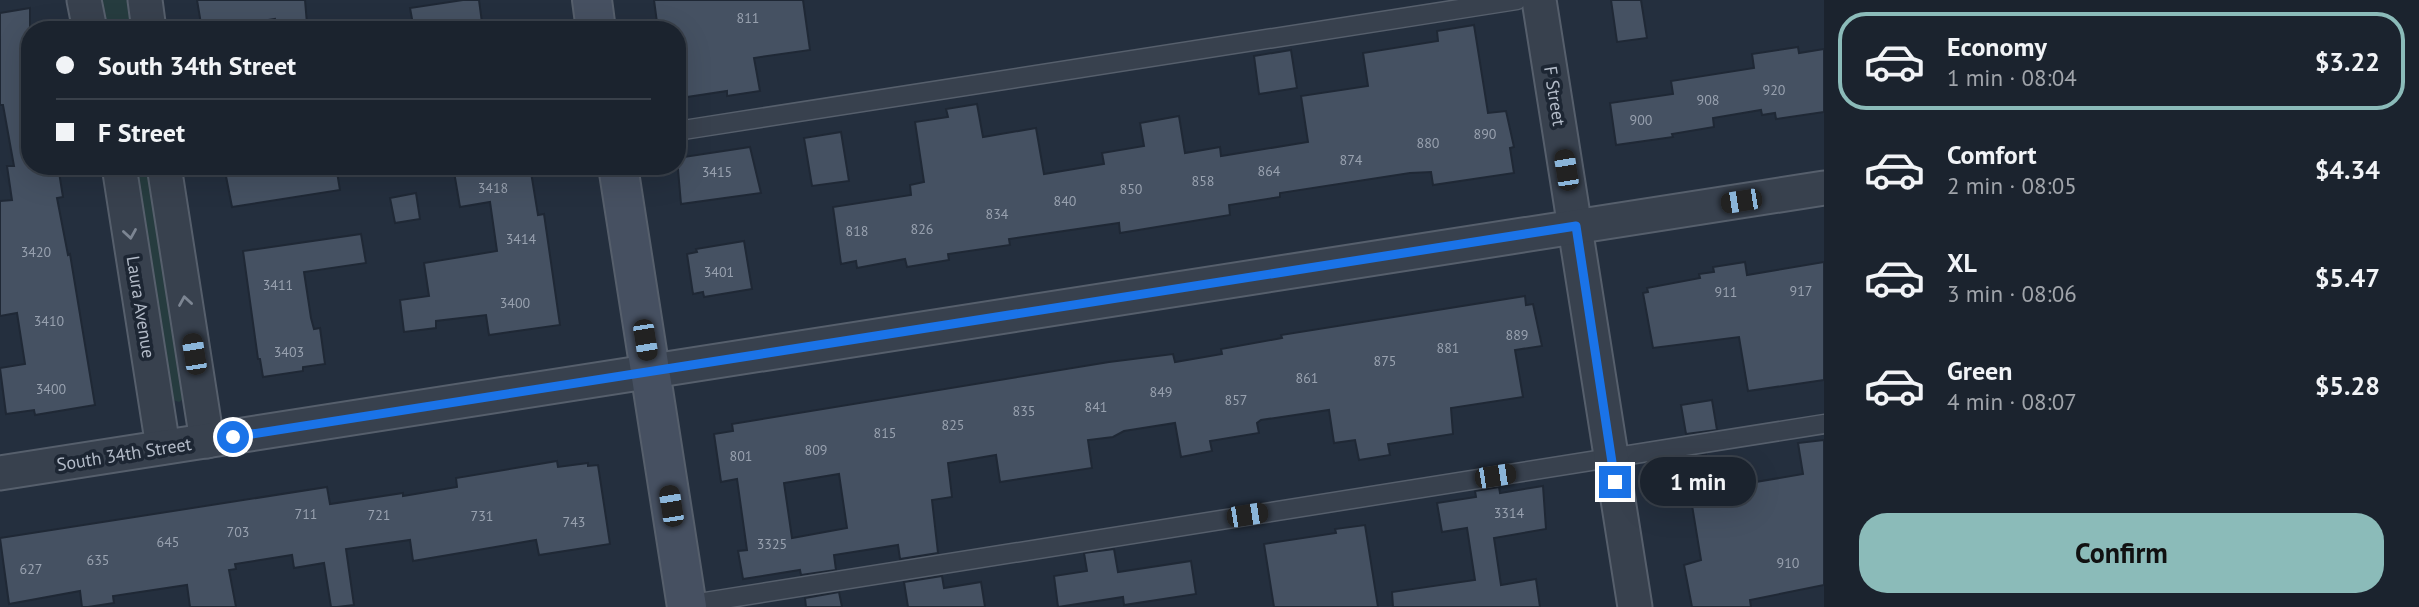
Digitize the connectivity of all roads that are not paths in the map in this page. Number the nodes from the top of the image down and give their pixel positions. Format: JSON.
{"nodes":[{"id":1,"x":84,"y":0,"type":"edge"},
{"id":2,"x":145,"y":0,"type":"edge"},
{"id":3,"x":592,"y":0,"type":"edge"},
{"id":4,"x":1517,"y":0,"type":"edge"},
{"id":5,"x":1539,"y":0,"type":"edge"},
{"id":6,"x":88,"y":21,"type":"edge"},
{"id":7,"x":148,"y":21,"type":"edge"},
{"id":8,"x":595,"y":21,"type":"edge"},
{"id":9,"x":686,"y":130,"type":"edge"},
{"id":10,"x":120,"y":175,"type":"edge"},
{"id":11,"x":165,"y":175,"type":"edge"},
{"id":12,"x":619,"y":175,"type":"edge"},
{"id":13,"x":1824,"y":188,"type":"edge"},
{"id":14,"x":1576,"y":226,"type":"junction"},
{"id":15,"x":650,"y":373,"type":"junction"},
{"id":16,"x":1824,"y":424,"type":"edge"},
{"id":17,"x":207,"y":441,"type":"junction"},
{"id":18,"x":163,"y":447,"type":"junction"},
{"id":19,"x":1611,"y":457,"type":"junction"},
{"id":20,"x":0,"y":473,"type":"edge"},
{"id":21,"x":686,"y":606,"type":"edge"},
{"id":22,"x":1635,"y":607,"type":"edge"}],
"edges":[{"from":1,"to":6,"type":"street"},
{"from":2,"to":7,"type":"street"},
{"from":3,"to":8,"type":"main road"},
{"from":4,"to":9,"type":"lane"},
{"from":5,"to":14,"type":"street","name":"F Street"},
{"from":10,"to":18,"type":"street","name":"Laura Avenue","one_way":true},
{"from":17,"to":11,"type":"street","one_way":true},
{"from":12,"to":15,"type":"main road"},
{"from":13,"to":14,"type":"street","name":"South 34th Street"},
{"from":14,"to":15,"type":"street","name":"South 34th Street"},
{"from":14,"to":19,"type":"street","name":"F Street"},
{"from":15,"to":17,"type":"street","name":"South 34th Street"},
{"from":15,"to":21,"type":"main road"},
{"from":16,"to":19,"type":"lane"},
{"from":17,"to":18,"type":"street","name":"South 34th Street"},
{"from":18,"to":20,"type":"street","name":"South 34th Street"},
{"from":19,"to":21,"type":"lane"},
{"from":19,"to":22,"type":"street","name":"F Street"}]}
